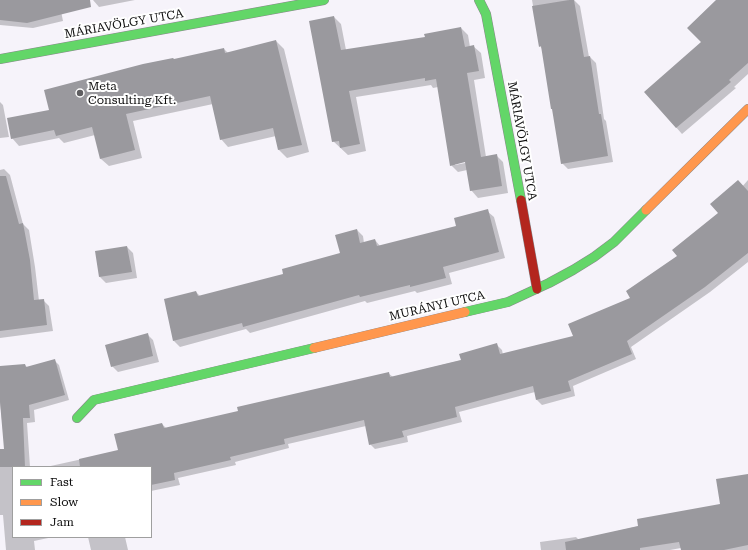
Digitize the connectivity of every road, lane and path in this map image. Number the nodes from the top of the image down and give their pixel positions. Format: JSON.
{"nodes":[{"id":1,"x":324,"y":0,"type":"edge"},
{"id":2,"x":478,"y":0,"type":"edge"},
{"id":3,"x":0,"y":59,"type":"edge"},
{"id":4,"x":748,"y":109,"type":"edge"},
{"id":5,"x":537,"y":289,"type":"junction"},
{"id":6,"x":77,"y":418,"type":"dead end"}],
"edges":[{"from":1,"to":3,"type":"street","name":"MÁRIAVÖLGY UTCA"},
{"from":2,"to":5,"type":"street","name":"MÁRIAVÖLGY UTCA"},
{"from":4,"to":5,"type":"street","name":"MURÁNYI UTCA"},
{"from":5,"to":6,"type":"street","name":"MURÁNYI UTCA"}]}
